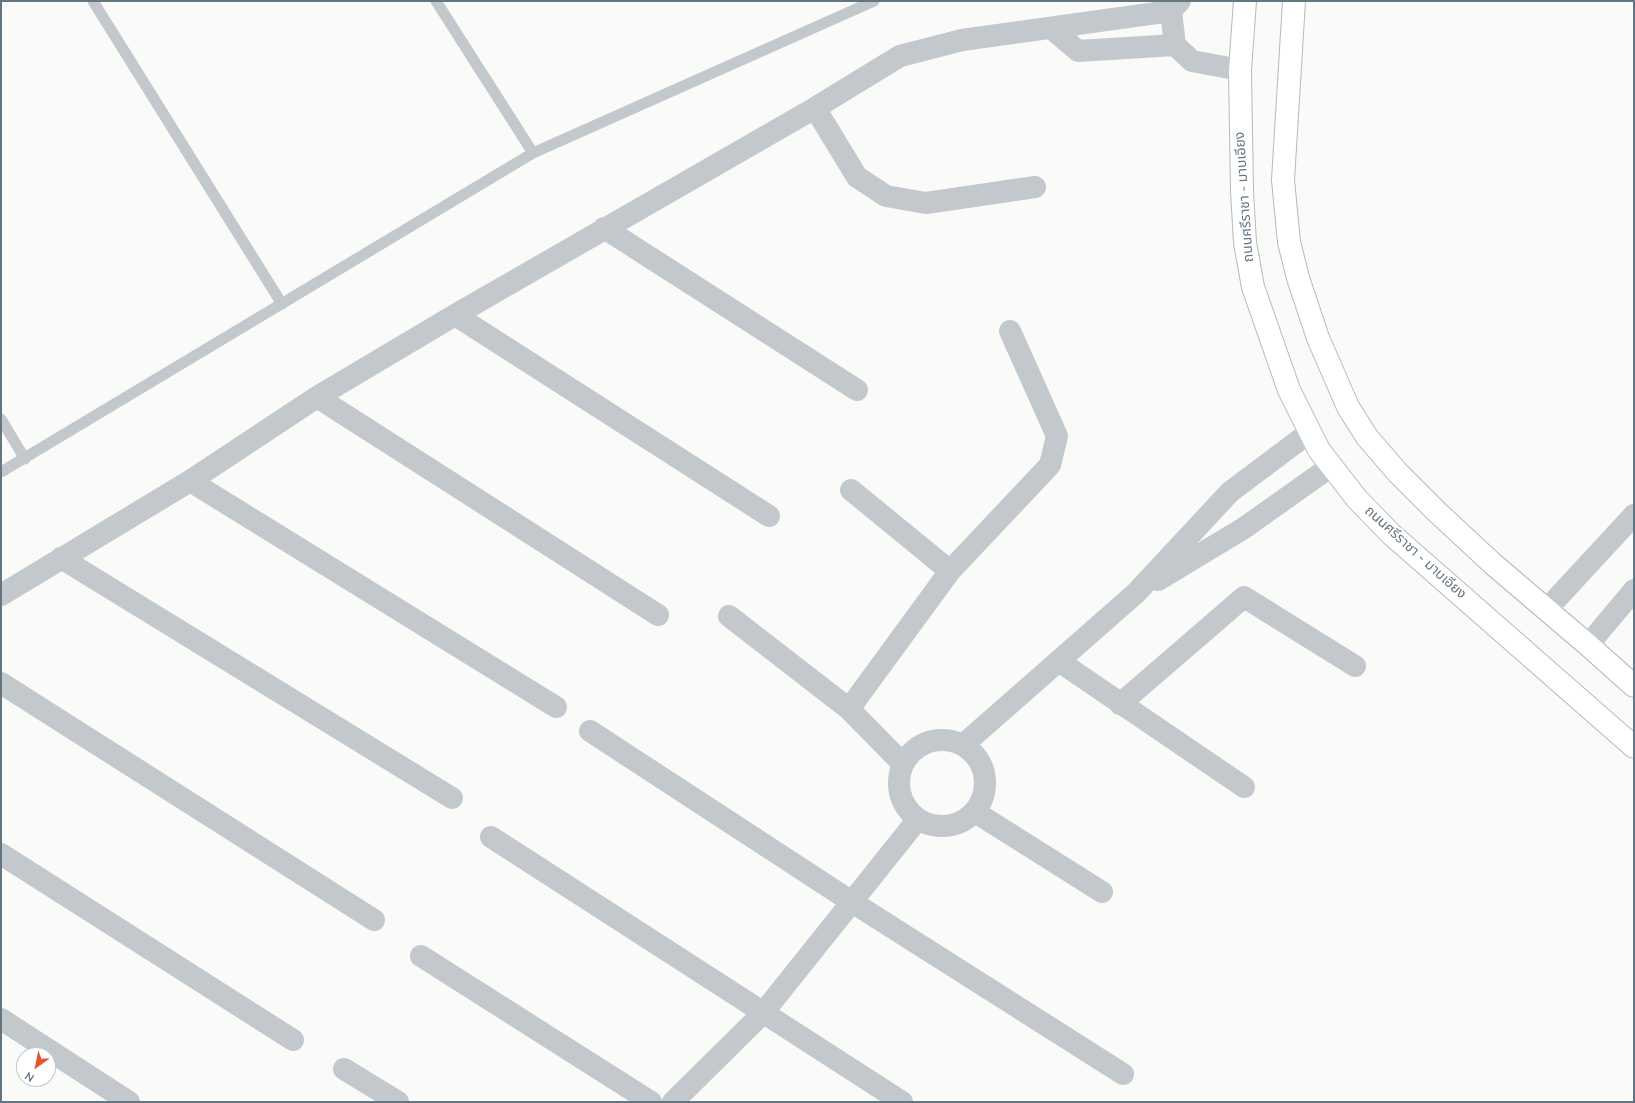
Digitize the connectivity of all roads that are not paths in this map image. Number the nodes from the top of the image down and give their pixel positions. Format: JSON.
{"nodes":[{"id":1,"x":93,"y":1,"type":"edge"},
{"id":2,"x":436,"y":1,"type":"edge"},
{"id":3,"x":874,"y":1,"type":"edge"},
{"id":4,"x":1245,"y":1,"type":"edge"},
{"id":5,"x":1294,"y":1,"type":"edge"},
{"id":6,"x":1176,"y":6,"type":"edge"},
{"id":7,"x":1051,"y":28,"type":"junction"},
{"id":8,"x":1175,"y":45,"type":"junction"},
{"id":9,"x":1240,"y":70,"type":"junction"},
{"id":10,"x":815,"y":108,"type":"junction"},
{"id":11,"x":533,"y":153,"type":"junction"},
{"id":12,"x":1035,"y":187,"type":"dead end"},
{"id":13,"x":604,"y":228,"type":"junction"},
{"id":14,"x":282,"y":304,"type":"junction"},
{"id":15,"x":455,"y":315,"type":"junction"},
{"id":16,"x":1010,"y":331,"type":"dead end"},
{"id":17,"x":857,"y":390,"type":"dead end"},
{"id":18,"x":317,"y":397,"type":"junction"},
{"id":19,"x":1,"y":419,"type":"edge"},
{"id":20,"x":1310,"y":432,"type":"junction"},
{"id":21,"x":25,"y":459,"type":"junction"},
{"id":22,"x":1330,"y":467,"type":"junction"},
{"id":23,"x":1,"y":472,"type":"edge"},
{"id":24,"x":190,"y":481,"type":"junction"},
{"id":25,"x":851,"y":490,"type":"dead end"},
{"id":26,"x":1634,"y":515,"type":"edge"},
{"id":27,"x":769,"y":516,"type":"dead end"},
{"id":28,"x":61,"y":558,"type":"junction"},
{"id":29,"x":950,"y":571,"type":"junction"},
{"id":30,"x":1634,"y":590,"type":"edge"},
{"id":31,"x":1136,"y":593,"type":"junction"},
{"id":32,"x":1,"y":595,"type":"edge"},
{"id":33,"x":1546,"y":609,"type":"junction"},
{"id":34,"x":658,"y":616,"type":"dead end"},
{"id":35,"x":729,"y":616,"type":"dead end"},
{"id":36,"x":1588,"y":645,"type":"junction"},
{"id":37,"x":1060,"y":662,"type":"junction"},
{"id":38,"x":1355,"y":666,"type":"dead end"},
{"id":39,"x":1,"y":683,"type":"edge"},
{"id":40,"x":1634,"y":686,"type":"edge"},
{"id":41,"x":1120,"y":704,"type":"junction"},
{"id":42,"x":556,"y":707,"type":"dead end"},
{"id":43,"x":849,"y":709,"type":"junction"},
{"id":44,"x":590,"y":731,"type":"dead end"},
{"id":45,"x":963,"y":745,"type":"junction"},
{"id":46,"x":1634,"y":747,"type":"edge"},
{"id":47,"x":903,"y":764,"type":"junction"},
{"id":48,"x":1244,"y":786,"type":"dead end"},
{"id":49,"x":452,"y":798,"type":"dead end"},
{"id":50,"x":975,"y":812,"type":"junction"},
{"id":51,"x":918,"y":818,"type":"junction"},
{"id":52,"x":491,"y":837,"type":"dead end"},
{"id":53,"x":1,"y":854,"type":"edge"},
{"id":54,"x":1102,"y":892,"type":"dead end"},
{"id":55,"x":852,"y":902,"type":"junction"},
{"id":56,"x":374,"y":920,"type":"dead end"},
{"id":57,"x":421,"y":956,"type":"dead end"},
{"id":58,"x":763,"y":1013,"type":"junction"},
{"id":59,"x":1,"y":1019,"type":"edge"},
{"id":60,"x":293,"y":1040,"type":"dead end"},
{"id":61,"x":344,"y":1069,"type":"dead end"},
{"id":62,"x":1123,"y":1074,"type":"dead end"},
{"id":63,"x":129,"y":1102,"type":"edge"},
{"id":64,"x":398,"y":1102,"type":"edge"},
{"id":65,"x":651,"y":1102,"type":"edge"},
{"id":66,"x":673,"y":1102,"type":"edge"},
{"id":67,"x":902,"y":1102,"type":"edge"}],
"edges":[{"from":1,"to":14,"type":"lane"},
{"from":2,"to":11,"type":"lane"},
{"from":3,"to":11,"type":"lane"},
{"from":4,"to":9,"type":"main road","name":"ถนนศรีราชา - มาบเอียง"},
{"from":5,"to":33,"type":"main road"},
{"from":6,"to":7,"type":"street"},
{"from":6,"to":8,"type":"street"},
{"from":7,"to":8,"type":"street"},
{"from":7,"to":10,"type":"street"},
{"from":8,"to":9,"type":"street"},
{"from":9,"to":20,"type":"main road","name":"ถนนศรีราชา - มาบเอียง"},
{"from":10,"to":12,"type":"street"},
{"from":10,"to":13,"type":"street"},
{"from":11,"to":14,"type":"lane"},
{"from":13,"to":15,"type":"street"},
{"from":13,"to":17,"type":"street"},
{"from":14,"to":21,"type":"lane"},
{"from":15,"to":18,"type":"street"},
{"from":15,"to":27,"type":"street"},
{"from":16,"to":29,"type":"street"},
{"from":18,"to":24,"type":"street"},
{"from":18,"to":34,"type":"street"},
{"from":19,"to":21,"type":"lane"},
{"from":20,"to":22,"type":"main road","name":"ถนนศรีราชา - มาบเอียง"},
{"from":20,"to":31,"type":"street"},
{"from":21,"to":23,"type":"lane"},
{"from":22,"to":31,"type":"street"},
{"from":22,"to":46,"type":"main road","name":"ถนนศรีราชา - มาบเอียง"},
{"from":24,"to":28,"type":"street"},
{"from":24,"to":42,"type":"street"},
{"from":25,"to":29,"type":"street"},
{"from":26,"to":33,"type":"street"},
{"from":28,"to":32,"type":"street"},
{"from":28,"to":49,"type":"street"},
{"from":29,"to":43,"type":"street"},
{"from":30,"to":36,"type":"street"},
{"from":31,"to":37,"type":"street"},
{"from":33,"to":36,"type":"main road"},
{"from":35,"to":43,"type":"street"},
{"from":36,"to":40,"type":"main road"},
{"from":37,"to":41,"type":"street"},
{"from":37,"to":45,"type":"street"},
{"from":38,"to":41,"type":"street"},
{"from":39,"to":56,"type":"street"},
{"from":41,"to":48,"type":"street"},
{"from":43,"to":47,"type":"street"},
{"from":44,"to":55,"type":"street"},
{"from":45,"to":47,"type":"street"},
{"from":45,"to":50,"type":"street"},
{"from":47,"to":51,"type":"street"},
{"from":50,"to":51,"type":"street"},
{"from":50,"to":54,"type":"street"},
{"from":51,"to":55,"type":"street"},
{"from":52,"to":58,"type":"street"},
{"from":53,"to":60,"type":"street"},
{"from":55,"to":58,"type":"street"},
{"from":55,"to":62,"type":"street"},
{"from":57,"to":65,"type":"street"},
{"from":58,"to":66,"type":"street"},
{"from":58,"to":67,"type":"street"},
{"from":59,"to":63,"type":"street"},
{"from":61,"to":64,"type":"street"}]}
